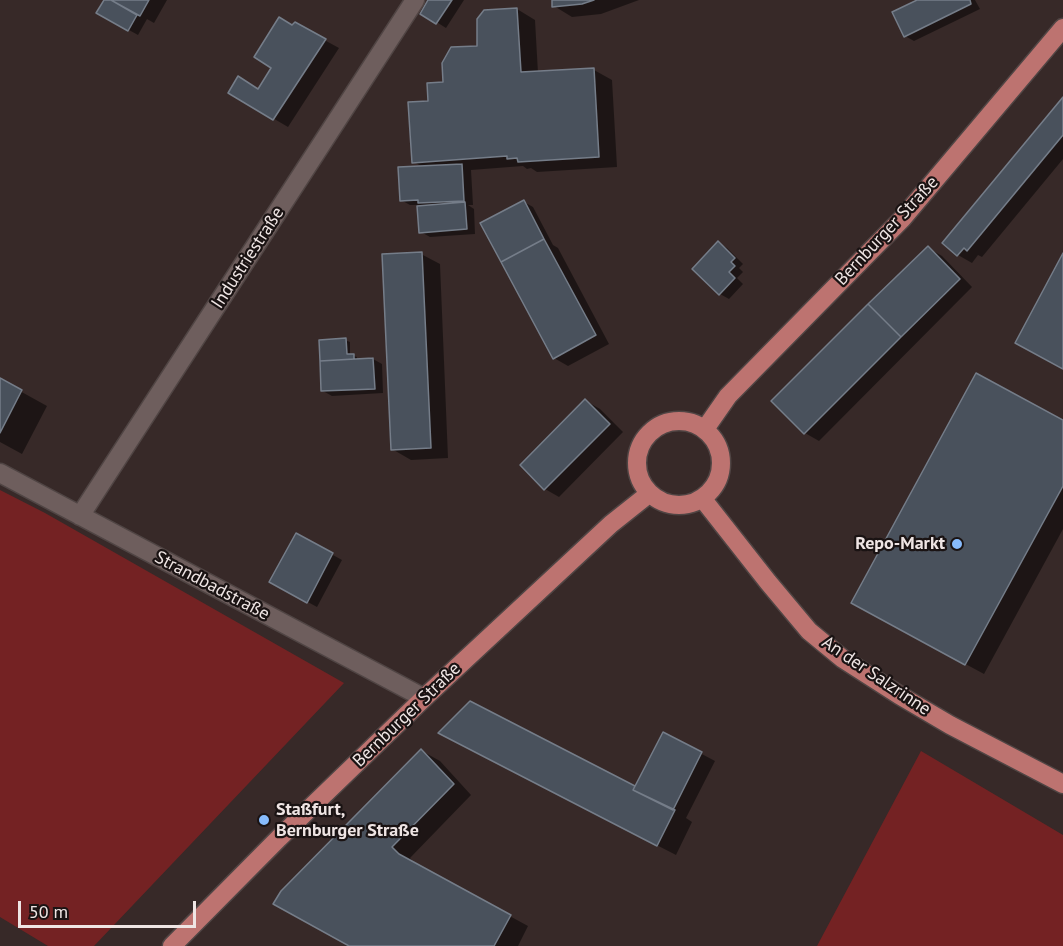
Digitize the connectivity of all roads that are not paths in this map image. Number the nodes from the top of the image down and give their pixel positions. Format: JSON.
{"nodes":[{"id":1,"x":415,"y":0,"type":"edge"},
{"id":2,"x":1063,"y":28,"type":"edge"},
{"id":3,"x":705,"y":429,"type":"junction"},
{"id":4,"x":0,"y":473,"type":"edge"},
{"id":5,"x":650,"y":493,"type":"junction"},
{"id":6,"x":702,"y":498,"type":"junction"},
{"id":7,"x":80,"y":516,"type":"junction"},
{"id":8,"x":424,"y":699,"type":"junction"},
{"id":9,"x":1063,"y":784,"type":"edge"},
{"id":10,"x":172,"y":946,"type":"edge"}],
"edges":[{"from":1,"to":7,"type":"street","name":"Industriestraße"},
{"from":2,"to":3,"type":"main road","name":"Bernburger Straße"},
{"from":3,"to":5,"type":"main road"},
{"from":3,"to":6,"type":"main road"},
{"from":4,"to":7,"type":"street","name":"Strandbadstraße"},
{"from":5,"to":6,"type":"main road"},
{"from":5,"to":8,"type":"main road","name":"Bernburger Straße"},
{"from":6,"to":9,"type":"main road","name":"An der Salzrinne"},
{"from":7,"to":8,"type":"street","name":"Strandbadstraße"},
{"from":8,"to":10,"type":"main road","name":"Bernburger Straße"}]}
